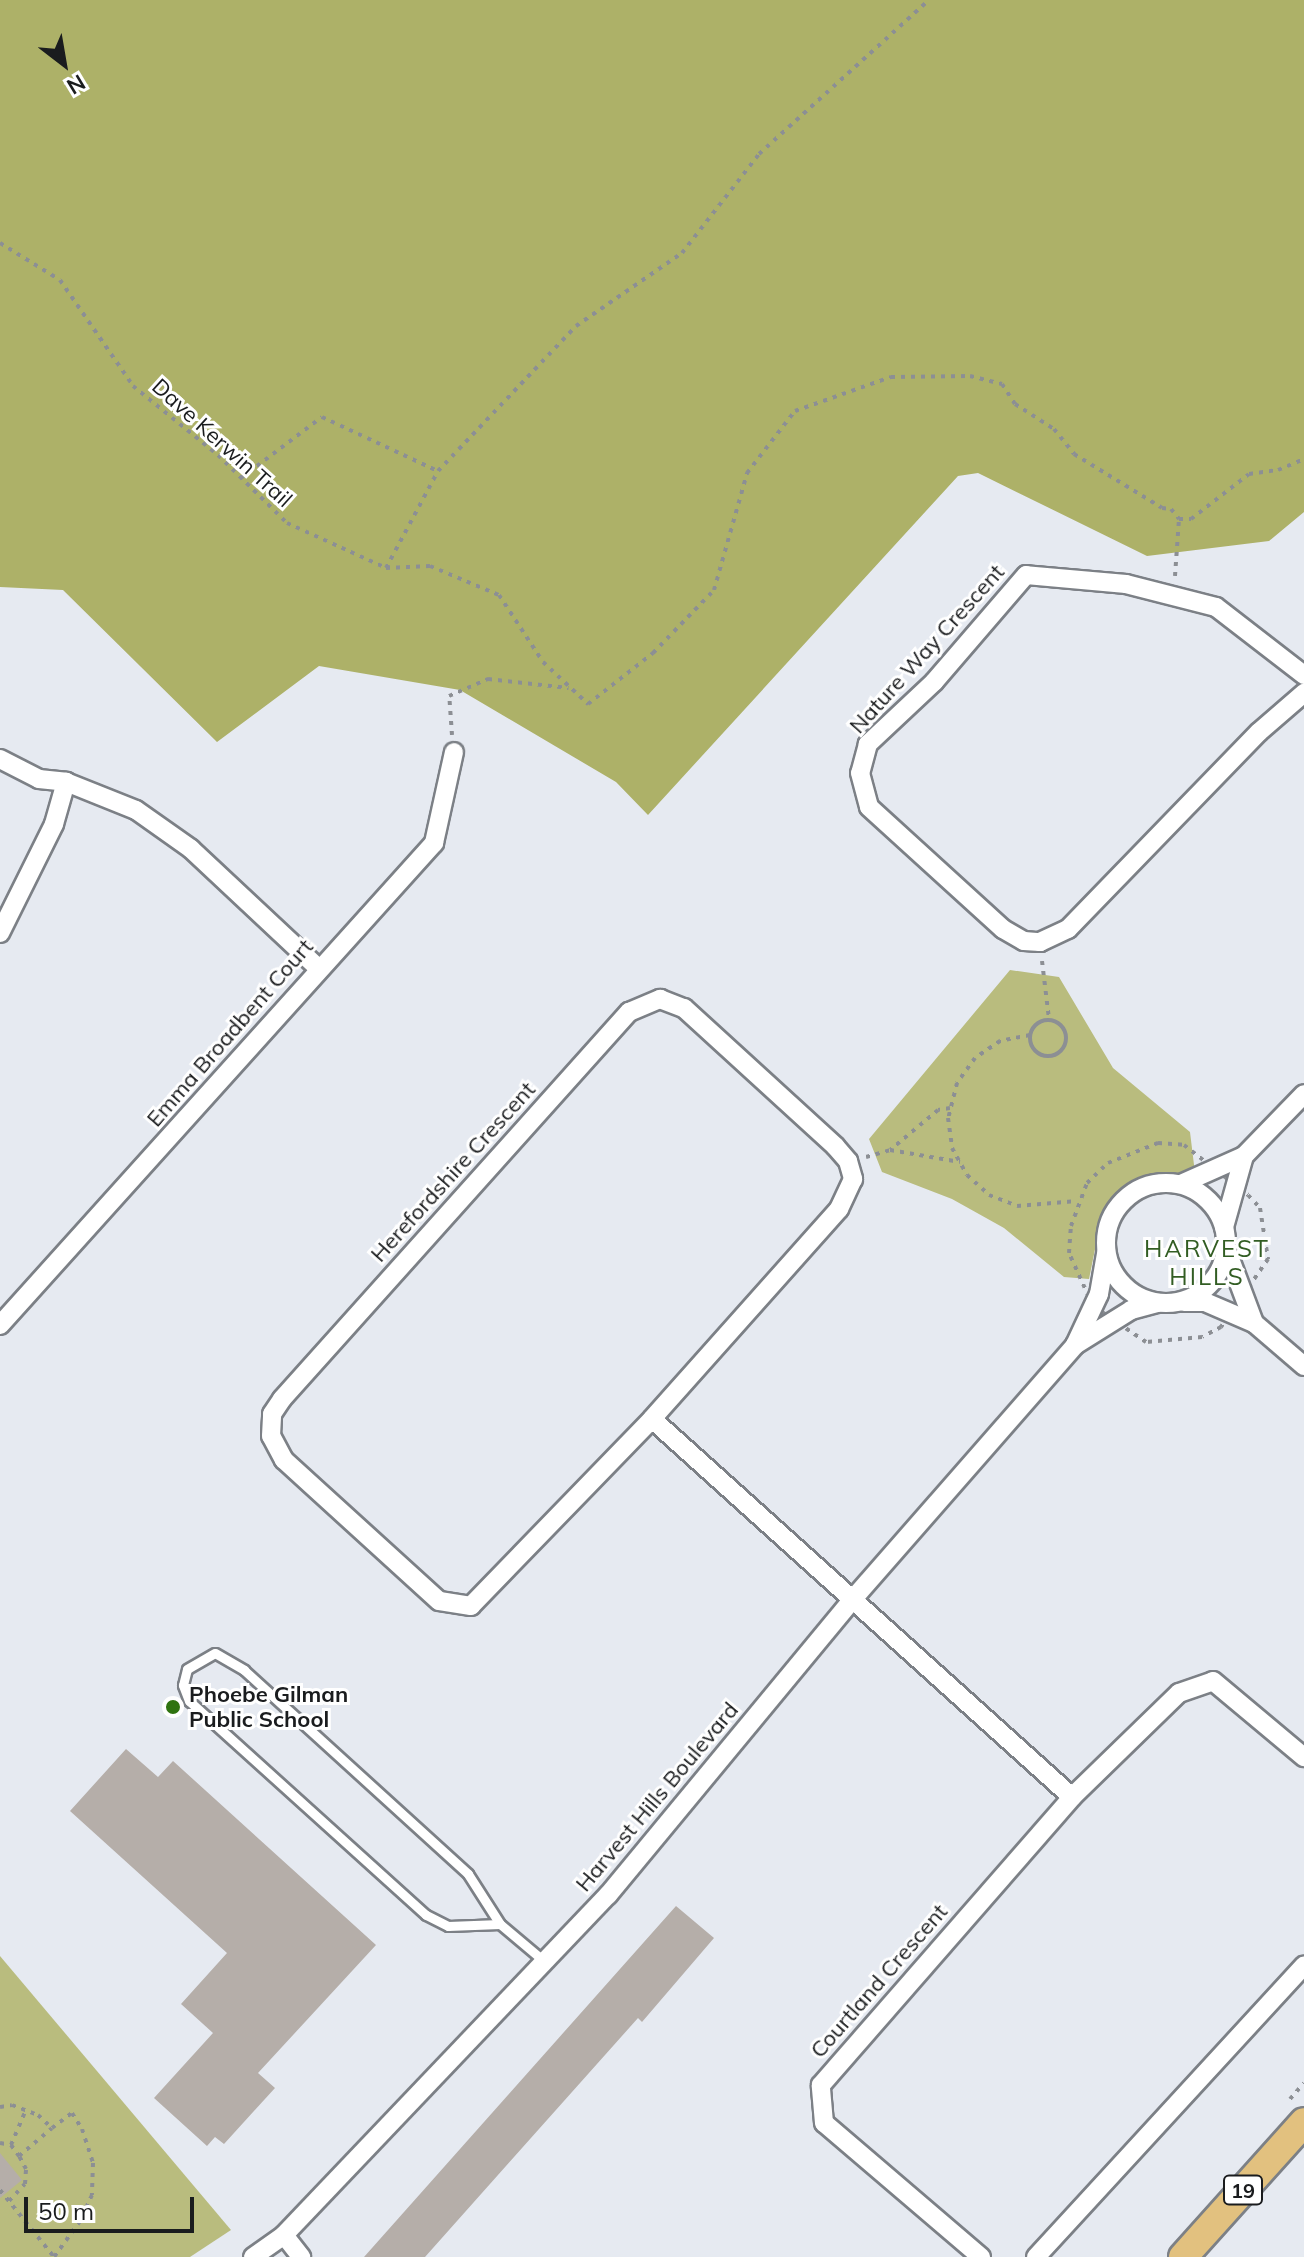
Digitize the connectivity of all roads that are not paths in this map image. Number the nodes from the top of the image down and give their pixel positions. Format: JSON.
{"nodes":[{"id":1,"x":1304,"y":675,"type":"edge"},
{"id":2,"x":1304,"y":693,"type":"edge"},
{"id":3,"x":454,"y":752,"type":"road end"},
{"id":4,"x":0,"y":759,"type":"edge"},
{"id":5,"x":66,"y":782,"type":"junction"},
{"id":6,"x":0,"y":933,"type":"edge"},
{"id":7,"x":318,"y":968,"type":"junction"},
{"id":8,"x":1304,"y":1094,"type":"edge"},
{"id":9,"x":1244,"y":1156,"type":"junction"},
{"id":10,"x":1181,"y":1184,"type":"junction"},
{"id":11,"x":1224,"y":1227,"type":"junction"},
{"id":12,"x":1226,"y":1248,"type":"junction"},
{"id":13,"x":1106,"y":1254,"type":"junction"},
{"id":14,"x":1178,"y":1302,"type":"junction"},
{"id":15,"x":1157,"y":1303,"type":"junction"},
{"id":16,"x":1254,"y":1323,"type":"junction"},
{"id":17,"x":0,"y":1325,"type":"edge"},
{"id":18,"x":1075,"y":1345,"type":"junction"},
{"id":19,"x":1304,"y":1366,"type":"edge"},
{"id":20,"x":652,"y":1419,"type":"junction"},
{"id":21,"x":853,"y":1599,"type":"junction"},
{"id":22,"x":1304,"y":1757,"type":"edge"},
{"id":23,"x":1072,"y":1797,"type":"junction"},
{"id":24,"x":500,"y":1924,"type":"junction"},
{"id":25,"x":544,"y":1961,"type":"junction"},
{"id":26,"x":1304,"y":1966,"type":"edge"},
{"id":27,"x":1304,"y":2122,"type":"edge"},
{"id":28,"x":284,"y":2235,"type":"junction"},
{"id":29,"x":253,"y":2257,"type":"edge"},
{"id":30,"x":301,"y":2257,"type":"edge"},
{"id":31,"x":981,"y":2257,"type":"edge"},
{"id":32,"x":1036,"y":2257,"type":"edge"},
{"id":33,"x":1183,"y":2257,"type":"edge"}],
"edges":[{"from":1,"to":2,"type":"street","name":"Nature Way Crescent"},
{"from":3,"to":7,"type":"street","name":"Emma Broadbent Court"},
{"from":4,"to":5,"type":"street"},
{"from":5,"to":6,"type":"street"},
{"from":5,"to":7,"type":"street"},
{"from":7,"to":17,"type":"street","name":"Emma Broadbent Court"},
{"from":8,"to":9,"type":"street"},
{"from":9,"to":10,"type":"street"},
{"from":9,"to":11,"type":"street"},
{"from":10,"to":11,"type":"street"},
{"from":10,"to":13,"type":"street"},
{"from":11,"to":12,"type":"street"},
{"from":12,"to":14,"type":"street"},
{"from":12,"to":16,"type":"street"},
{"from":13,"to":15,"type":"street"},
{"from":13,"to":18,"type":"street","name":"Harvest Hills Boulevard"},
{"from":14,"to":15,"type":"street"},
{"from":14,"to":16,"type":"street"},
{"from":15,"to":18,"type":"street","name":"Harvest Hills Boulevard"},
{"from":16,"to":19,"type":"street"},
{"from":18,"to":21,"type":"street","name":"Harvest Hills Boulevard"},
{"from":20,"to":20,"type":"street","name":"Herefordshire Crescent"},
{"from":20,"to":21,"type":"street"},
{"from":21,"to":23,"type":"street"},
{"from":21,"to":25,"type":"street","name":"Harvest Hills Boulevard"},
{"from":22,"to":23,"type":"street","name":"Courtland Crescent"},
{"from":23,"to":31,"type":"street","name":"Courtland Crescent"},
{"from":24,"to":24,"type":"lane"},
{"from":24,"to":25,"type":"lane"},
{"from":25,"to":28,"type":"street","name":"Harvest Hills Boulevard"},
{"from":26,"to":32,"type":"street"},
{"from":27,"to":33,"type":"main road","number":"19"},
{"from":28,"to":29,"type":"street","name":"Harvest Hills Boulevard"},
{"from":28,"to":30,"type":"street"}]}
